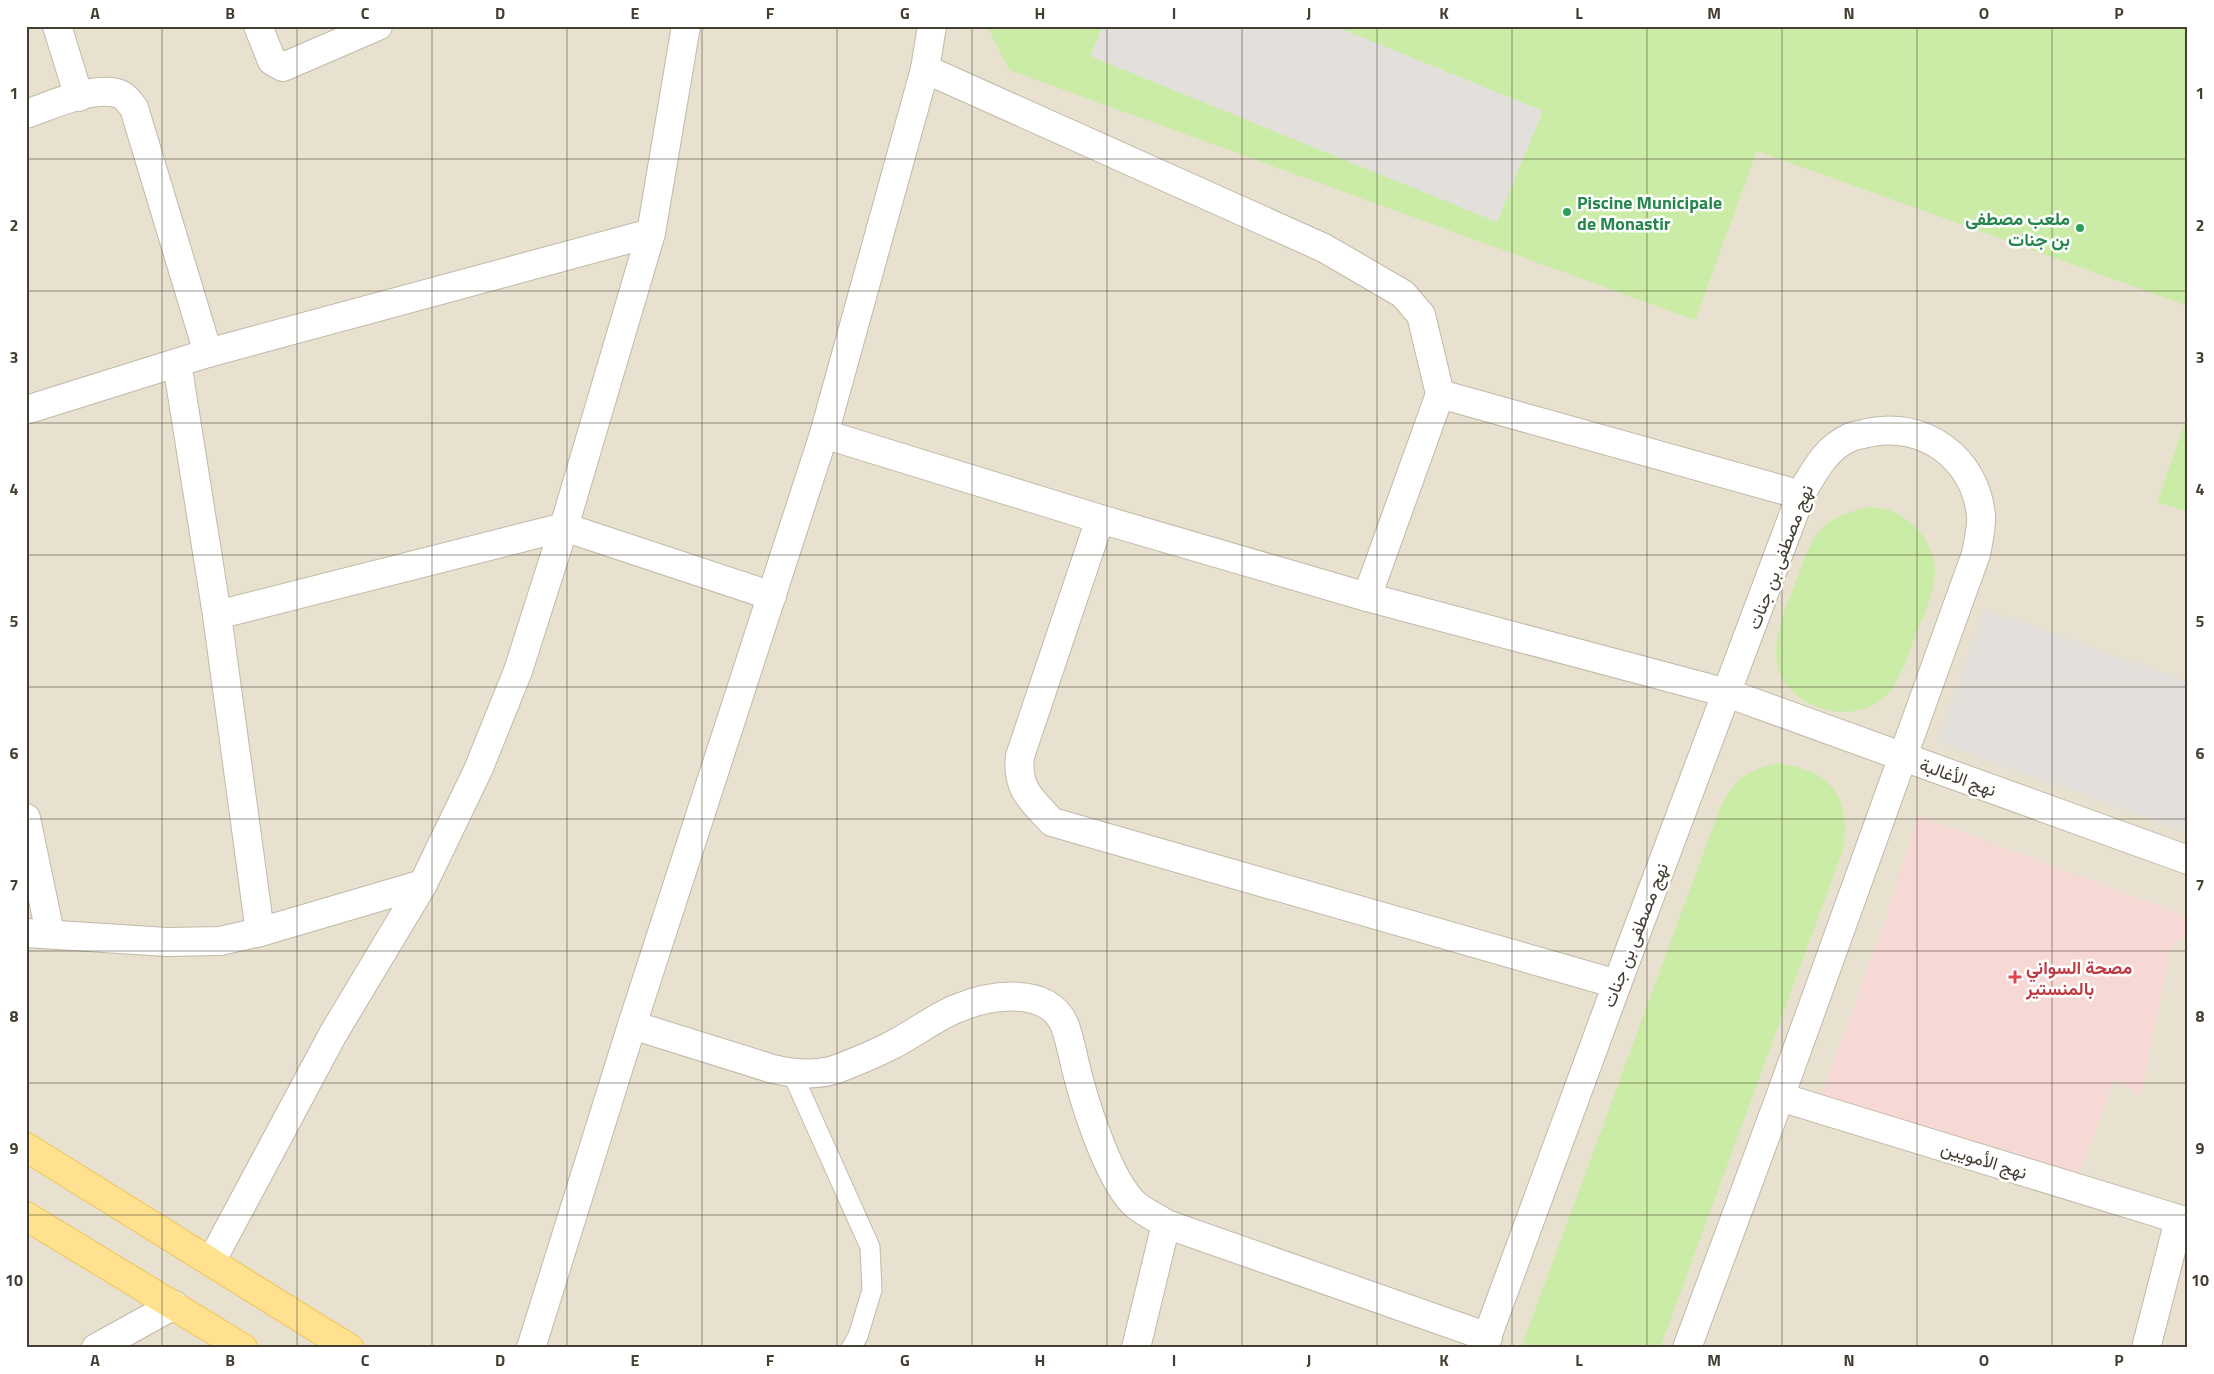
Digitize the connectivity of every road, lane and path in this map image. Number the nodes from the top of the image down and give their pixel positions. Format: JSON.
{"nodes":[{"id":1,"x":58,"y":26,"type":"edge"},
{"id":2,"x":258,"y":26,"type":"edge"},
{"id":3,"x":378,"y":26,"type":"edge"},
{"id":4,"x":686,"y":26,"type":"edge"},
{"id":5,"x":932,"y":26,"type":"edge"},
{"id":6,"x":925,"y":69,"type":"junction"},
{"id":7,"x":79,"y":97,"type":"junction"},
{"id":8,"x":26,"y":114,"type":"edge"},
{"id":9,"x":651,"y":233,"type":"junction"},
{"id":10,"x":208,"y":352,"type":"junction"},
{"id":11,"x":177,"y":363,"type":"junction"},
{"id":12,"x":1440,"y":394,"type":"junction"},
{"id":13,"x":26,"y":410,"type":"edge"},
{"id":14,"x":824,"y":434,"type":"junction"},
{"id":15,"x":1801,"y":496,"type":"junction"},
{"id":16,"x":1100,"y":519,"type":"junction"},
{"id":17,"x":564,"y":527,"type":"junction"},
{"id":18,"x":772,"y":596,"type":"junction"},
{"id":19,"x":1366,"y":597,"type":"junction"},
{"id":20,"x":217,"y":615,"type":"junction"},
{"id":21,"x":1727,"y":693,"type":"junction"},
{"id":22,"x":1903,"y":757,"type":"junction"},
{"id":23,"x":26,"y":818,"type":"edge"},
{"id":24,"x":2188,"y":860,"type":"edge"},
{"id":25,"x":423,"y":884,"type":"junction"},
{"id":26,"x":260,"y":932,"type":"junction"},
{"id":27,"x":38,"y":933,"type":"edge"},
{"id":28,"x":1617,"y":984,"type":"junction"},
{"id":29,"x":632,"y":1025,"type":"junction"},
{"id":30,"x":792,"y":1073,"type":"junction"},
{"id":31,"x":1780,"y":1097,"type":"junction"},
{"id":32,"x":26,"y":1147,"type":"edge"},
{"id":33,"x":26,"y":1216,"type":"edge"},
{"id":34,"x":2184,"y":1221,"type":"edge"},
{"id":35,"x":1166,"y":1224,"type":"junction"},
{"id":36,"x":211,"y":1262,"type":"junction"},
{"id":37,"x":174,"y":1305,"type":"junction"},
{"id":38,"x":1486,"y":1342,"type":"edge"},
{"id":39,"x":96,"y":1348,"type":"edge"},
{"id":40,"x":243,"y":1348,"type":"edge"},
{"id":41,"x":349,"y":1348,"type":"edge"},
{"id":42,"x":531,"y":1348,"type":"edge"},
{"id":43,"x":851,"y":1348,"type":"edge"},
{"id":44,"x":1136,"y":1348,"type":"edge"},
{"id":45,"x":1687,"y":1348,"type":"edge"},
{"id":46,"x":2146,"y":1348,"type":"edge"}],
"edges":[{"from":1,"to":7,"type":"street"},
{"from":2,"to":3,"type":"street"},
{"from":4,"to":9,"type":"street"},
{"from":5,"to":6,"type":"street"},
{"from":6,"to":12,"type":"street"},
{"from":6,"to":14,"type":"street"},
{"from":7,"to":8,"type":"street"},
{"from":7,"to":10,"type":"street"},
{"from":9,"to":10,"type":"street"},
{"from":9,"to":17,"type":"street"},
{"from":10,"to":11,"type":"street"},
{"from":11,"to":13,"type":"street"},
{"from":11,"to":20,"type":"street"},
{"from":12,"to":15,"type":"street"},
{"from":12,"to":19,"type":"street"},
{"from":14,"to":16,"type":"street","name":"نهج الأغالبة"},
{"from":14,"to":18,"type":"street"},
{"from":15,"to":21,"type":"street","name":"نهج مصطفى بن جنات"},
{"from":15,"to":22,"type":"street","name":"نهج مصطفى بن جنات"},
{"from":16,"to":19,"type":"street","name":"نهج الأغالبة"},
{"from":16,"to":28,"type":"street"},
{"from":17,"to":18,"type":"street"},
{"from":17,"to":20,"type":"street"},
{"from":17,"to":25,"type":"street"},
{"from":18,"to":29,"type":"street"},
{"from":19,"to":21,"type":"street","name":"نهج الأغالبة"},
{"from":20,"to":26,"type":"street"},
{"from":21,"to":22,"type":"street","name":"نهج الأغالبة"},
{"from":21,"to":28,"type":"street","name":"نهج مصطفى بن جنات"},
{"from":22,"to":24,"type":"street","name":"نهج الأغالبة"},
{"from":22,"to":31,"type":"street","name":"نهج مصطفى بن جنات"},
{"from":23,"to":27,"type":"street"},
{"from":25,"to":26,"type":"street"},
{"from":25,"to":36,"type":"street"},
{"from":26,"to":27,"type":"street"},
{"from":28,"to":38,"type":"street","name":"نهج مصطفى بن جنات"},
{"from":29,"to":30,"type":"street"},
{"from":29,"to":42,"type":"street"},
{"from":30,"to":35,"type":"street"},
{"from":30,"to":43,"type":"lane"},
{"from":31,"to":34,"type":"street","name":"نهج الأمويين"},
{"from":31,"to":45,"type":"street","name":"نهج مصطفى بن جنات"},
{"from":32,"to":36,"type":"main road"},
{"from":33,"to":37,"type":"main road"},
{"from":34,"to":46,"type":"street"},
{"from":35,"to":38,"type":"street"},
{"from":35,"to":44,"type":"street"},
{"from":36,"to":41,"type":"main road"},
{"from":37,"to":39,"type":"street"},
{"from":37,"to":40,"type":"main road"}]}
